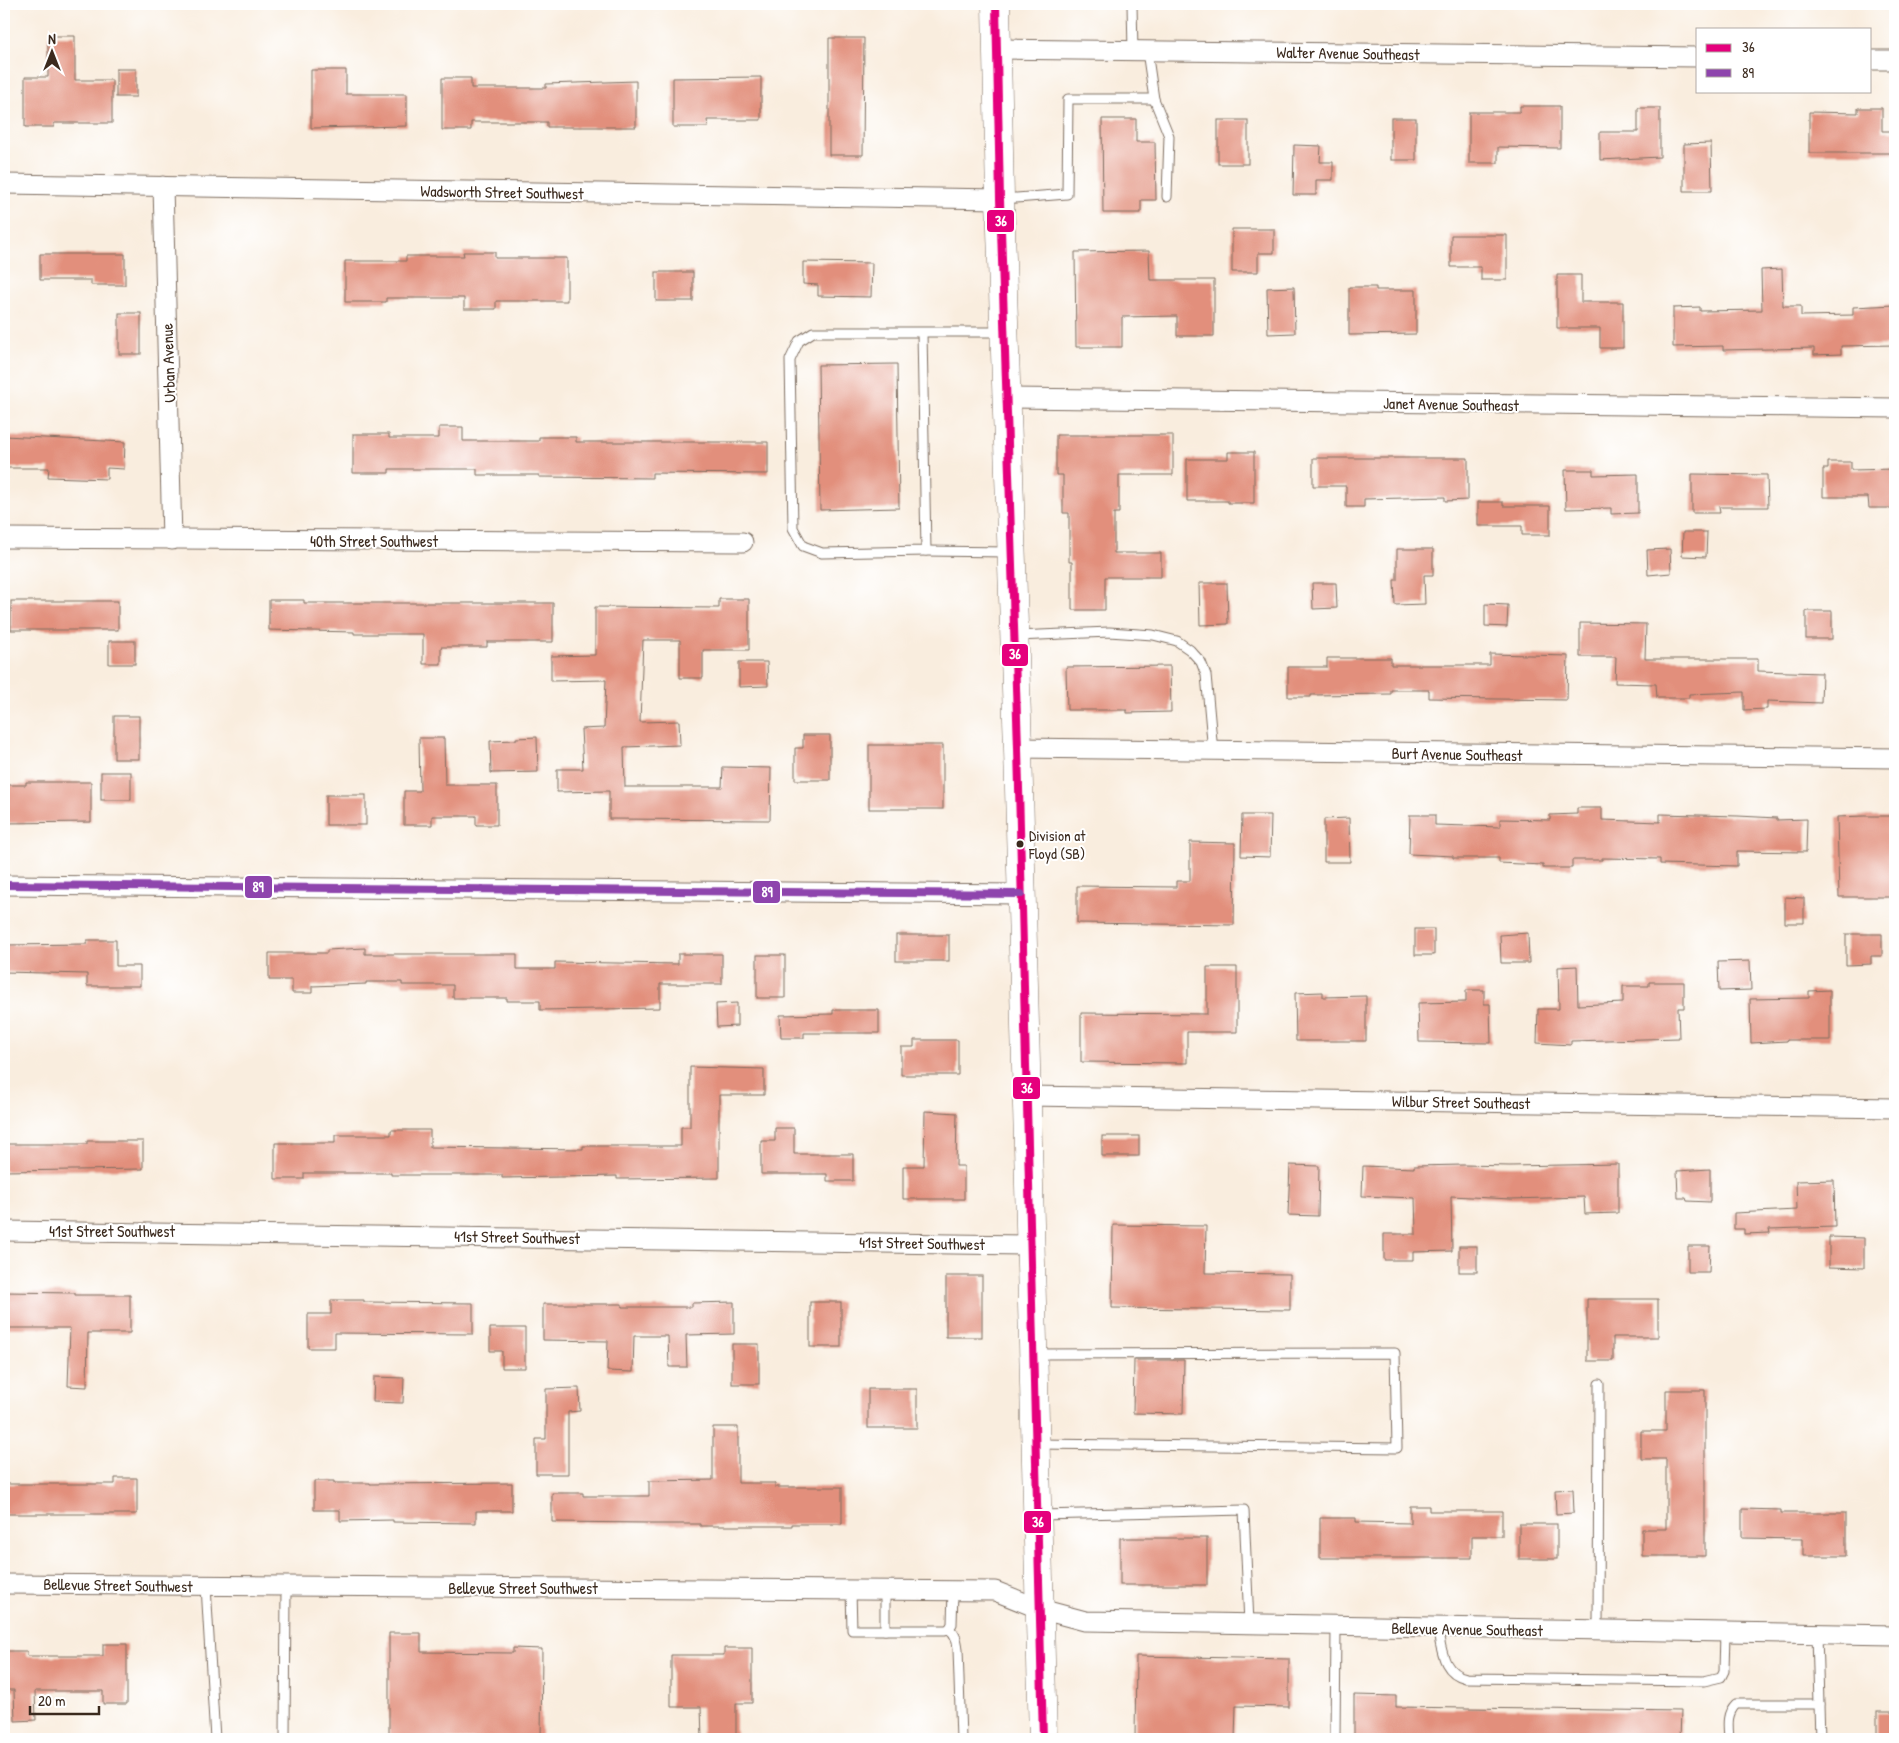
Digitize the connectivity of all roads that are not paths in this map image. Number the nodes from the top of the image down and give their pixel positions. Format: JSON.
{"nodes":[{"id":1,"x":996,"y":4,"type":"edge"},
{"id":2,"x":1132,"y":4,"type":"edge"},
{"id":3,"x":998,"y":49,"type":"junction"},
{"id":4,"x":1140,"y":51,"type":"junction"},
{"id":5,"x":1696,"y":58,"type":"edge"},
{"id":6,"x":1872,"y":60,"type":"edge"},
{"id":7,"x":1895,"y":60,"type":"edge"},
{"id":8,"x":1154,"y":98,"type":"junction"},
{"id":9,"x":4,"y":184,"type":"edge"},
{"id":10,"x":163,"y":186,"type":"junction"},
{"id":11,"x":1167,"y":197,"type":"dead end"},
{"id":12,"x":1000,"y":199,"type":"junction"},
{"id":13,"x":922,"y":332,"type":"junction"},
{"id":14,"x":1005,"y":332,"type":"junction"},
{"id":15,"x":1007,"y":398,"type":"junction"},
{"id":16,"x":1895,"y":408,"type":"edge"},
{"id":17,"x":4,"y":538,"type":"edge"},
{"id":18,"x":172,"y":540,"type":"junction"},
{"id":19,"x":743,"y":542,"type":"dead end"},
{"id":20,"x":926,"y":551,"type":"junction"},
{"id":21,"x":1012,"y":552,"type":"junction"},
{"id":22,"x":1015,"y":636,"type":"junction"},
{"id":23,"x":1018,"y":748,"type":"junction"},
{"id":24,"x":1213,"y":752,"type":"junction"},
{"id":25,"x":1895,"y":758,"type":"edge"},
{"id":26,"x":4,"y":884,"type":"edge"},
{"id":27,"x":1021,"y":894,"type":"junction"},
{"id":28,"x":1026,"y":1096,"type":"junction"},
{"id":29,"x":1895,"y":1108,"type":"edge"},
{"id":30,"x":4,"y":1231,"type":"edge"},
{"id":31,"x":1030,"y":1244,"type":"junction"},
{"id":32,"x":1033,"y":1354,"type":"junction"},
{"id":33,"x":1599,"y":1384,"type":"dead end"},
{"id":34,"x":1034,"y":1444,"type":"junction"},
{"id":35,"x":1036,"y":1515,"type":"junction"},
{"id":36,"x":4,"y":1584,"type":"edge"},
{"id":37,"x":206,"y":1586,"type":"junction"},
{"id":38,"x":286,"y":1587,"type":"junction"},
{"id":39,"x":852,"y":1590,"type":"junction"},
{"id":40,"x":885,"y":1591,"type":"junction"},
{"id":41,"x":953,"y":1591,"type":"junction"},
{"id":42,"x":1040,"y":1609,"type":"junction"},
{"id":43,"x":1249,"y":1625,"type":"junction"},
{"id":44,"x":1336,"y":1627,"type":"junction"},
{"id":45,"x":1437,"y":1628,"type":"junction"},
{"id":46,"x":949,"y":1629,"type":"junction"},
{"id":47,"x":885,"y":1630,"type":"junction"},
{"id":48,"x":1598,"y":1631,"type":"junction"},
{"id":49,"x":1725,"y":1633,"type":"junction"},
{"id":50,"x":1817,"y":1634,"type":"junction"},
{"id":51,"x":1895,"y":1636,"type":"edge"},
{"id":52,"x":1819,"y":1704,"type":"junction"},
{"id":53,"x":216,"y":1739,"type":"edge"},
{"id":54,"x":285,"y":1739,"type":"edge"},
{"id":55,"x":961,"y":1739,"type":"edge"},
{"id":56,"x":1043,"y":1739,"type":"edge"},
{"id":57,"x":1335,"y":1739,"type":"edge"},
{"id":58,"x":1729,"y":1739,"type":"edge"},
{"id":59,"x":1820,"y":1739,"type":"edge"}],
"edges":[{"from":1,"to":3,"type":"main road"},
{"from":2,"to":4,"type":"lane"},
{"from":3,"to":4,"type":"street","name":"Walter Avenue Southeast"},
{"from":3,"to":12,"type":"main road"},
{"from":4,"to":5,"type":"street","name":"Walter Avenue Southeast"},
{"from":4,"to":8,"type":"lane"},
{"from":6,"to":7,"type":"street"},
{"from":8,"to":11,"type":"lane"},
{"from":8,"to":12,"type":"lane"},
{"from":9,"to":10,"type":"street","name":"Wadsworth Street Southwest"},
{"from":10,"to":12,"type":"street","name":"Wadsworth Street Southwest"},
{"from":10,"to":18,"type":"street","name":"Urban Avenue"},
{"from":12,"to":14,"type":"main road"},
{"from":13,"to":14,"type":"lane"},
{"from":13,"to":20,"type":"lane"},
{"from":13,"to":20,"type":"lane"},
{"from":14,"to":15,"type":"main road"},
{"from":15,"to":16,"type":"street","name":"Janet Avenue Southeast"},
{"from":15,"to":21,"type":"main road"},
{"from":17,"to":18,"type":"street","name":"40th Street Southwest"},
{"from":18,"to":19,"type":"street","name":"40th Street Southwest"},
{"from":20,"to":21,"type":"lane"},
{"from":21,"to":22,"type":"main road"},
{"from":22,"to":23,"type":"main road"},
{"from":22,"to":24,"type":"lane"},
{"from":23,"to":24,"type":"street","name":"Burt Avenue Southeast"},
{"from":23,"to":27,"type":"main road"},
{"from":24,"to":25,"type":"street","name":"Burt Avenue Southeast"},
{"from":26,"to":27,"type":"street"},
{"from":27,"to":28,"type":"main road"},
{"from":28,"to":29,"type":"street","name":"Wilbur Street Southeast"},
{"from":28,"to":31,"type":"main road"},
{"from":30,"to":31,"type":"street","name":"41st Street Southwest"},
{"from":31,"to":32,"type":"main road"},
{"from":32,"to":34,"type":"main road"},
{"from":32,"to":34,"type":"lane"},
{"from":33,"to":48,"type":"lane"},
{"from":34,"to":35,"type":"main road"},
{"from":35,"to":42,"type":"main road"},
{"from":35,"to":43,"type":"lane"},
{"from":36,"to":37,"type":"street","name":"Bellevue Street Southwest"},
{"from":37,"to":38,"type":"street","name":"Bellevue Street Southwest"},
{"from":37,"to":53,"type":"lane"},
{"from":38,"to":39,"type":"street","name":"Bellevue Street Southwest"},
{"from":38,"to":54,"type":"lane"},
{"from":39,"to":40,"type":"street","name":"Bellevue Street Southwest"},
{"from":39,"to":47,"type":"lane"},
{"from":40,"to":41,"type":"street","name":"Bellevue Street Southwest"},
{"from":40,"to":47,"type":"lane"},
{"from":41,"to":42,"type":"street","name":"Bellevue Street Southwest"},
{"from":41,"to":46,"type":"lane"},
{"from":42,"to":43,"type":"street","name":"Bellevue Avenue Southeast"},
{"from":42,"to":56,"type":"main road"},
{"from":43,"to":44,"type":"street","name":"Bellevue Avenue Southeast"},
{"from":44,"to":45,"type":"street","name":"Bellevue Avenue Southeast"},
{"from":44,"to":57,"type":"lane"},
{"from":45,"to":48,"type":"street","name":"Bellevue Avenue Southeast"},
{"from":45,"to":49,"type":"lane"},
{"from":46,"to":47,"type":"lane"},
{"from":46,"to":55,"type":"lane"},
{"from":48,"to":49,"type":"street","name":"Bellevue Avenue Southeast"},
{"from":49,"to":50,"type":"street","name":"Bellevue Avenue Southeast"},
{"from":50,"to":51,"type":"street","name":"Bellevue Avenue Southeast"},
{"from":50,"to":52,"type":"lane"},
{"from":52,"to":58,"type":"lane"},
{"from":52,"to":59,"type":"lane"}]}
